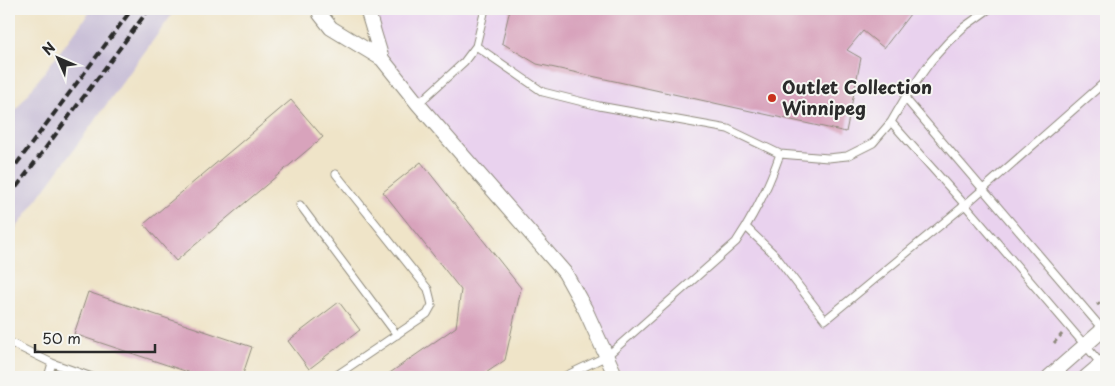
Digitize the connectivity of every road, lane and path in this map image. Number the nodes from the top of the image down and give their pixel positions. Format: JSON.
{"nodes":[{"id":1,"x":320,"y":9,"type":"edge"},
{"id":2,"x":368,"y":9,"type":"edge"},
{"id":3,"x":485,"y":9,"type":"edge"},
{"id":4,"x":988,"y":9,"type":"edge"},
{"id":5,"x":476,"y":46,"type":"junction"},
{"id":6,"x":382,"y":59,"type":"junction"},
{"id":7,"x":1106,"y":81,"type":"edge"},
{"id":8,"x":905,"y":98,"type":"junction"},
{"id":9,"x":418,"y":104,"type":"junction"},
{"id":10,"x":891,"y":122,"type":"junction"},
{"id":11,"x":780,"y":154,"type":"junction"},
{"id":12,"x":336,"y":174,"type":"dead end"},
{"id":13,"x":984,"y":188,"type":"junction"},
{"id":14,"x":300,"y":205,"type":"dead end"},
{"id":15,"x":965,"y":205,"type":"junction"},
{"id":16,"x":746,"y":227,"type":"junction"},
{"id":17,"x":1105,"y":330,"type":"edge"},
{"id":18,"x":397,"y":335,"type":"junction"},
{"id":19,"x":9,"y":342,"type":"edge"},
{"id":20,"x":1084,"y":346,"type":"junction"},
{"id":21,"x":607,"y":356,"type":"junction"},
{"id":22,"x":52,"y":363,"type":"junction"},
{"id":23,"x":1105,"y":364,"type":"edge"},
{"id":24,"x":48,"y":377,"type":"edge"},
{"id":25,"x":92,"y":377,"type":"edge"},
{"id":26,"x":334,"y":377,"type":"edge"},
{"id":27,"x":563,"y":377,"type":"edge"},
{"id":28,"x":616,"y":377,"type":"edge"},
{"id":29,"x":1049,"y":377,"type":"edge"},
{"id":30,"x":1086,"y":377,"type":"edge"}],
"edges":[{"from":1,"to":6,"type":"street"},
{"from":2,"to":6,"type":"street"},
{"from":3,"to":5,"type":"lane"},
{"from":4,"to":8,"type":"lane"},
{"from":5,"to":9,"type":"lane"},
{"from":5,"to":11,"type":"lane"},
{"from":6,"to":9,"type":"street"},
{"from":7,"to":13,"type":"lane"},
{"from":8,"to":10,"type":"lane"},
{"from":8,"to":13,"type":"lane"},
{"from":9,"to":21,"type":"street"},
{"from":10,"to":11,"type":"lane"},
{"from":10,"to":15,"type":"lane"},
{"from":11,"to":16,"type":"lane"},
{"from":12,"to":18,"type":"lane"},
{"from":13,"to":15,"type":"lane"},
{"from":13,"to":17,"type":"lane"},
{"from":14,"to":18,"type":"lane"},
{"from":15,"to":16,"type":"lane"},
{"from":15,"to":20,"type":"lane"},
{"from":16,"to":21,"type":"lane"},
{"from":17,"to":20,"type":"street"},
{"from":18,"to":26,"type":"lane"},
{"from":19,"to":22,"type":"lane"},
{"from":20,"to":23,"type":"lane"},
{"from":20,"to":29,"type":"street"},
{"from":21,"to":27,"type":"lane"},
{"from":21,"to":28,"type":"street"},
{"from":22,"to":24,"type":"lane"},
{"from":22,"to":25,"type":"lane"},
{"from":23,"to":30,"type":"street"}]}
